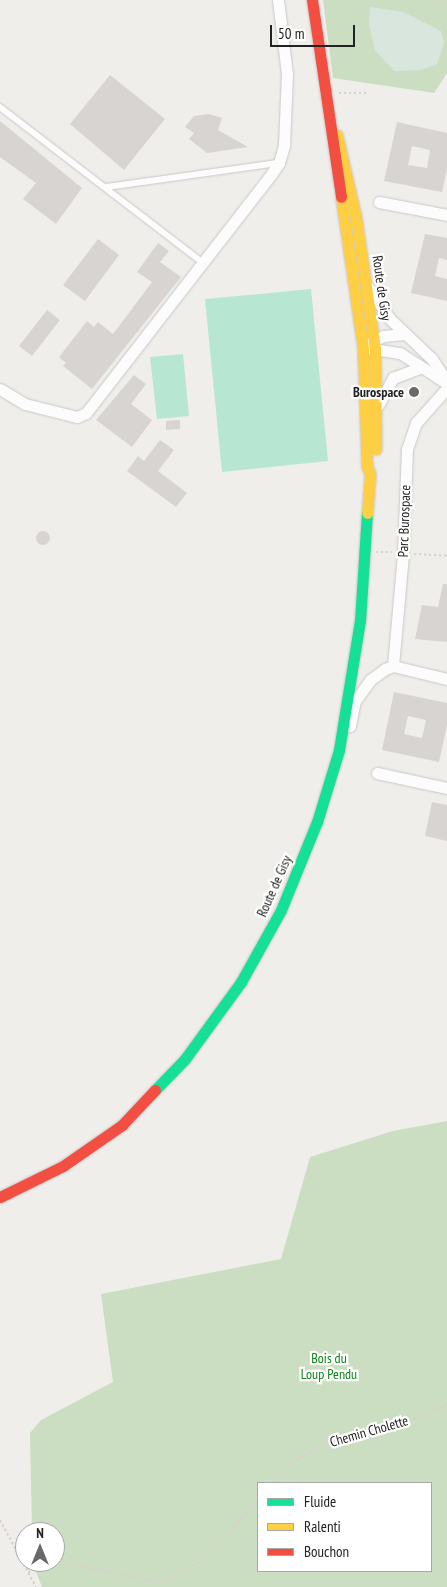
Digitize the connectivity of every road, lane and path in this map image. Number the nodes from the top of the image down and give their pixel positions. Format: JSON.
{"nodes":[{"id":1,"x":278,"y":0,"type":"edge"},
{"id":2,"x":312,"y":0,"type":"edge"},
{"id":3,"x":435,"y":0,"type":"edge"},
{"id":4,"x":447,"y":7,"type":"edge"},
{"id":5,"x":327,"y":93,"type":"junction"},
{"id":6,"x":366,"y":93,"type":"dead end"},
{"id":7,"x":0,"y":107,"type":"edge"},
{"id":8,"x":329,"y":109,"type":"junction"},
{"id":9,"x":279,"y":163,"type":"junction"},
{"id":10,"x":107,"y":187,"type":"junction"},
{"id":11,"x":379,"y":202,"type":"dead end"},
{"id":12,"x":447,"y":215,"type":"edge"},
{"id":13,"x":202,"y":262,"type":"junction"},
{"id":14,"x":367,"y":284,"type":"junction"},
{"id":15,"x":405,"y":334,"type":"junction"},
{"id":16,"x":370,"y":346,"type":"junction"},
{"id":17,"x":421,"y":367,"type":"junction"},
{"id":18,"x":447,"y":383,"type":"edge"},
{"id":19,"x":447,"y":388,"type":"edge"},
{"id":20,"x":0,"y":389,"type":"edge"},
{"id":21,"x":378,"y":408,"type":"junction"},
{"id":22,"x":370,"y":474,"type":"junction"},
{"id":23,"x":393,"y":666,"type":"junction"},
{"id":24,"x":447,"y":679,"type":"edge"},
{"id":25,"x":377,"y":773,"type":"dead end"},
{"id":26,"x":447,"y":788,"type":"edge"},
{"id":27,"x":328,"y":789,"type":"junction"},
{"id":28,"x":0,"y":1197,"type":"edge"},
{"id":29,"x":447,"y":1406,"type":"edge"},
{"id":30,"x":274,"y":1482,"type":"edge"},
{"id":31,"x":257,"y":1501,"type":"edge"},
{"id":32,"x":0,"y":1520,"type":"edge"},
{"id":33,"x":15,"y":1547,"type":"edge"},
{"id":34,"x":65,"y":1563,"type":"edge"},
{"id":35,"x":29,"y":1572,"type":"edge"},
{"id":36,"x":36,"y":1587,"type":"edge"}],
"edges":[{"from":1,"to":9,"type":"street"},
{"from":2,"to":5,"type":"street","name":"Route de Gisy"},
{"from":3,"to":4,"type":"path"},
{"from":5,"to":6,"type":"path"},
{"from":5,"to":8,"type":"street","name":"Route de Gisy"},
{"from":7,"to":10,"type":"lane"},
{"from":8,"to":14,"type":"street","name":"Route de Gisy"},
{"from":8,"to":16,"type":"street","name":"Route de Gisy"},
{"from":9,"to":10,"type":"lane"},
{"from":9,"to":13,"type":"street"},
{"from":10,"to":13,"type":"lane"},
{"from":11,"to":12,"type":"street"},
{"from":13,"to":20,"type":"street"},
{"from":14,"to":15,"type":"street"},
{"from":14,"to":16,"type":"street","name":"Route de Gisy"},
{"from":15,"to":16,"type":"street"},
{"from":15,"to":18,"type":"street"},
{"from":16,"to":17,"type":"street"},
{"from":16,"to":21,"type":"street","name":"Route de Gisy"},
{"from":16,"to":22,"type":"street","name":"Route de Gisy"},
{"from":17,"to":18,"type":"street"},
{"from":17,"to":21,"type":"street"},
{"from":19,"to":23,"type":"street","name":"Parc Burospace"},
{"from":21,"to":22,"type":"street","name":"Route de Gisy"},
{"from":22,"to":27,"type":"street","name":"Route de Gisy"},
{"from":23,"to":24,"type":"street"},
{"from":23,"to":27,"type":"street"},
{"from":25,"to":26,"type":"street"},
{"from":27,"to":28,"type":"street","name":"Route de Gisy"},
{"from":29,"to":30,"type":"path","name":"Chemin Cholette"},
{"from":31,"to":34,"type":"path"},
{"from":32,"to":33,"type":"path"},
{"from":35,"to":36,"type":"path"}]}
